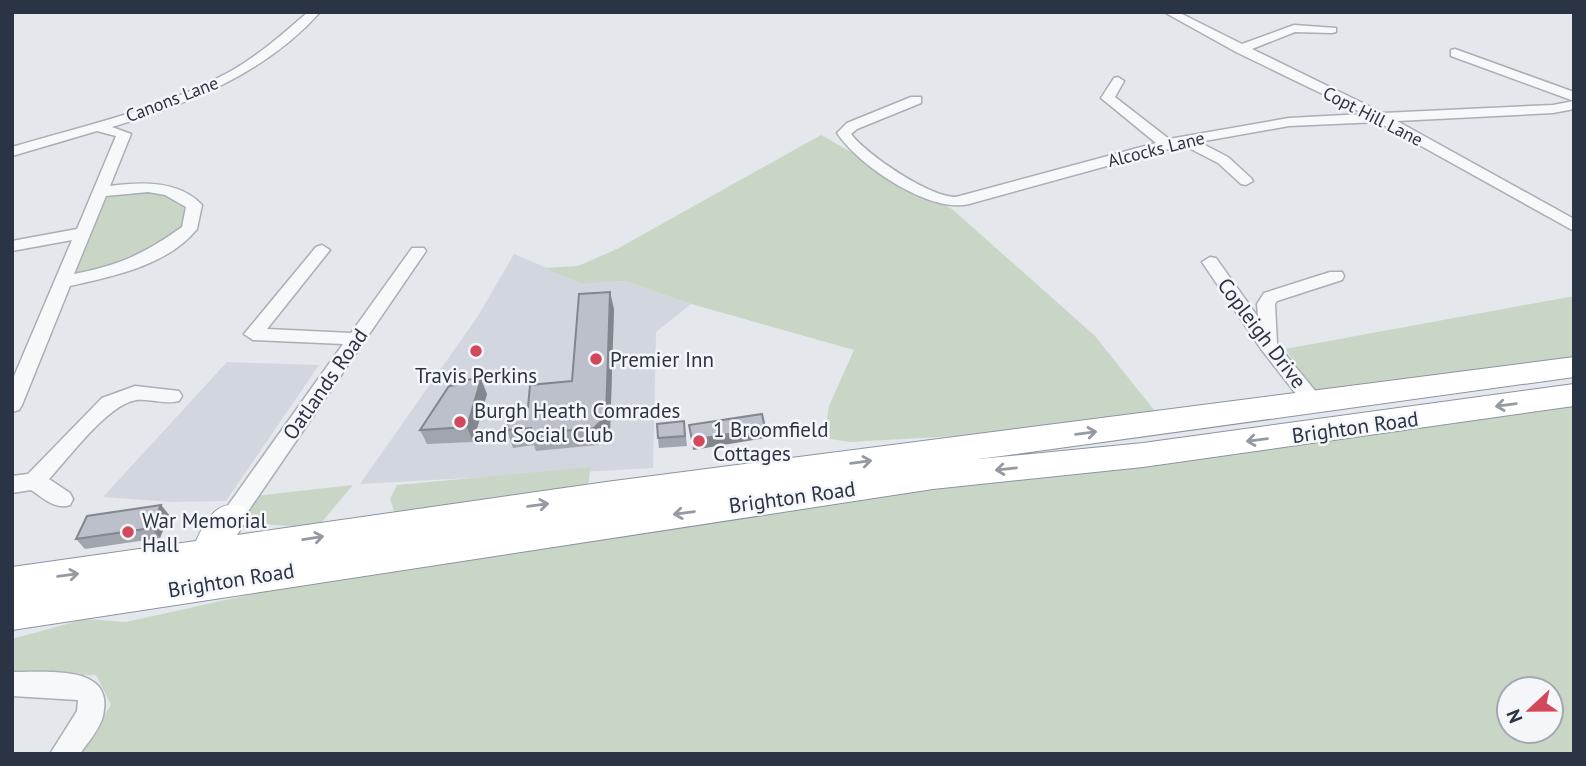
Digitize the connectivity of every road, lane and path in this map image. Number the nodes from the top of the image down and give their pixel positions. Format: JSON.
{"nodes":[{"id":1,"x":315,"y":12,"type":"edge"},
{"id":2,"x":1169,"y":12,"type":"edge"},
{"id":3,"x":1332,"y":30,"type":"dead end"},
{"id":4,"x":1240,"y":49,"type":"junction"},
{"id":5,"x":1455,"y":53,"type":"dead end"},
{"id":6,"x":1118,"y":81,"type":"dead end"},
{"id":7,"x":1574,"y":97,"type":"edge"},
{"id":8,"x":916,"y":100,"type":"dead end"},
{"id":9,"x":1574,"y":105,"type":"edge"},
{"id":10,"x":1380,"y":117,"type":"junction"},
{"id":11,"x":124,"y":126,"type":"junction"},
{"id":12,"x":1183,"y":140,"type":"junction"},
{"id":13,"x":1166,"y":144,"type":"junction"},
{"id":14,"x":12,"y":152,"type":"edge"},
{"id":15,"x":1246,"y":181,"type":"dead end"},
{"id":16,"x":99,"y":192,"type":"junction"},
{"id":17,"x":1574,"y":226,"type":"edge"},
{"id":18,"x":83,"y":233,"type":"junction"},
{"id":19,"x":12,"y":246,"type":"edge"},
{"id":20,"x":322,"y":250,"type":"dead end"},
{"id":21,"x":418,"y":251,"type":"dead end"},
{"id":22,"x":1210,"y":262,"type":"dead end"},
{"id":23,"x":1336,"y":276,"type":"dead end"},
{"id":24,"x":64,"y":282,"type":"junction"},
{"id":25,"x":357,"y":340,"type":"junction"},
{"id":26,"x":1269,"y":346,"type":"junction"},
{"id":27,"x":1574,"y":367,"type":"edge"},
{"id":28,"x":17,"y":387,"type":"edge"},
{"id":29,"x":1574,"y":395,"type":"edge"},
{"id":30,"x":172,"y":396,"type":"dead end"},
{"id":31,"x":1314,"y":403,"type":"junction"},
{"id":32,"x":12,"y":405,"type":"edge"},
{"id":33,"x":34,"y":481,"type":"junction"},
{"id":34,"x":12,"y":485,"type":"edge"},
{"id":35,"x":62,"y":499,"type":"dead end"},
{"id":36,"x":232,"y":517,"type":"junction"},
{"id":37,"x":278,"y":544,"type":"junction"},
{"id":38,"x":217,"y":568,"type":"junction"},
{"id":39,"x":12,"y":583,"type":"edge"},
{"id":40,"x":81,"y":603,"type":"junction"},
{"id":41,"x":12,"y":613,"type":"edge"},
{"id":42,"x":12,"y":628,"type":"edge"},
{"id":43,"x":12,"y":684,"type":"edge"},
{"id":44,"x":64,"y":754,"type":"edge"}],
"edges":[{"from":1,"to":11,"type":"street","name":"Canons Lane"},
{"from":2,"to":4,"type":"street","name":"Copt Hill Lane"},
{"from":3,"to":4,"type":"street"},
{"from":4,"to":10,"type":"street","name":"Copt Hill Lane"},
{"from":5,"to":7,"type":"street"},
{"from":6,"to":13,"type":"street"},
{"from":8,"to":13,"type":"street","name":"Alcocks Lane"},
{"from":9,"to":10,"type":"street","name":"Alcocks Lane"},
{"from":10,"to":12,"type":"street","name":"Alcocks Lane"},
{"from":10,"to":17,"type":"street","name":"Copt Hill Lane"},
{"from":11,"to":14,"type":"street"},
{"from":11,"to":16,"type":"street"},
{"from":12,"to":13,"type":"street","name":"Alcocks Lane"},
{"from":12,"to":15,"type":"street"},
{"from":16,"to":18,"type":"street"},
{"from":16,"to":24,"type":"street"},
{"from":18,"to":19,"type":"street"},
{"from":18,"to":24,"type":"street"},
{"from":20,"to":25,"type":"street"},
{"from":21,"to":25,"type":"street","name":"Oatlands Road"},
{"from":22,"to":26,"type":"street","name":"Copleigh Drive"},
{"from":23,"to":26,"type":"street"},
{"from":24,"to":28,"type":"street"},
{"from":25,"to":36,"type":"street","name":"Oatlands Road"},
{"from":26,"to":31,"type":"street","name":"Copleigh Drive"},
{"from":27,"to":31,"type":"highway","name":"Brighton Road"},
{"from":28,"to":32,"type":"street"},
{"from":29,"to":38,"type":"highway","name":"Brighton Road","one_way":true},
{"from":30,"to":33,"type":"street"},
{"from":37,"to":31,"type":"highway","name":"Brighton Road","one_way":true},
{"from":33,"to":34,"type":"street"},
{"from":33,"to":35,"type":"street"},
{"from":36,"to":37,"type":"highway"},
{"from":36,"to":38,"type":"highway"},
{"from":37,"to":38,"type":"highway","name":"Brighton Road"},
{"from":39,"to":38,"type":"highway","name":"Brighton Road","one_way":true},
{"from":38,"to":40,"type":"highway","name":"Brighton Road"},
{"from":40,"to":41,"type":"highway","name":"Brighton Road"},
{"from":40,"to":42,"type":"highway"},
{"from":43,"to":44,"type":"street"}]}
